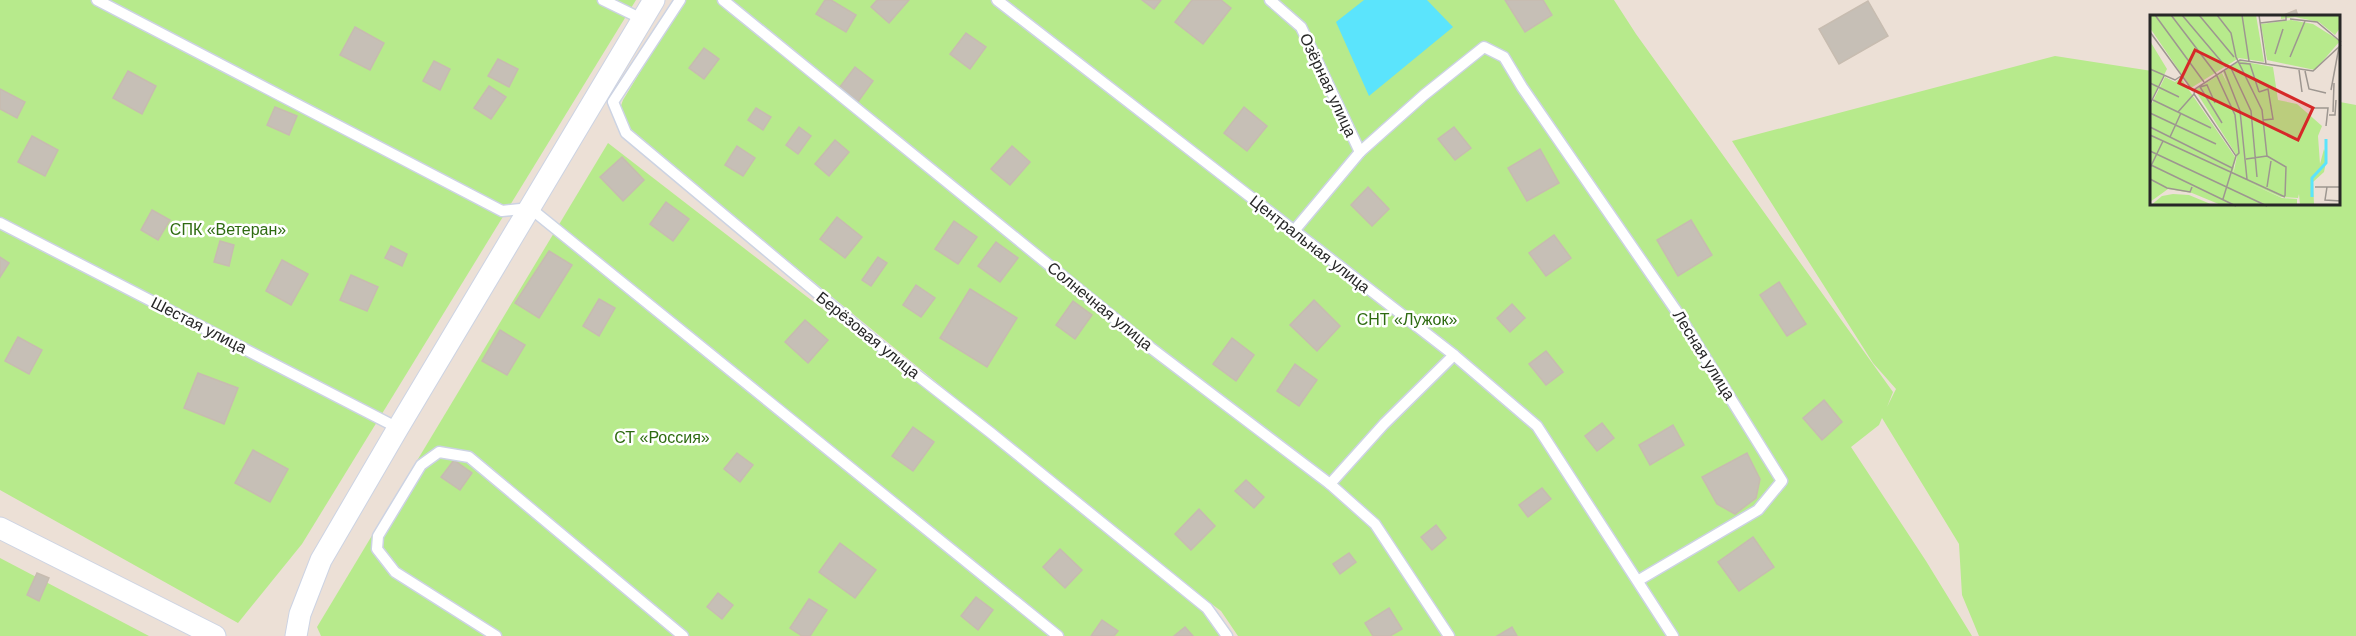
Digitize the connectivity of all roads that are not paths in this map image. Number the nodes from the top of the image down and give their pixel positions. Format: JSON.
{"nodes":[{"id":1,"x":96,"y":0,"type":"edge"},
{"id":2,"x":603,"y":0,"type":"edge"},
{"id":3,"x":654,"y":0,"type":"edge"},
{"id":4,"x":680,"y":0,"type":"edge"},
{"id":5,"x":723,"y":0,"type":"edge"},
{"id":6,"x":997,"y":0,"type":"edge"},
{"id":7,"x":1270,"y":0,"type":"edge"},
{"id":8,"x":642,"y":19,"type":"junction"},
{"id":9,"x":1360,"y":152,"type":"junction"},
{"id":10,"x":530,"y":208,"type":"junction"},
{"id":11,"x":0,"y":223,"type":"edge"},
{"id":12,"x":1293,"y":232,"type":"junction"},
{"id":13,"x":1454,"y":355,"type":"junction"},
{"id":14,"x":398,"y":428,"type":"junction"},
{"id":15,"x":1330,"y":484,"type":"junction"},
{"id":16,"x":0,"y":528,"type":"edge"},
{"id":17,"x":1639,"y":580,"type":"junction"},
{"id":18,"x":215,"y":636,"type":"edge"},
{"id":19,"x":296,"y":636,"type":"edge"},
{"id":20,"x":495,"y":636,"type":"edge"},
{"id":21,"x":683,"y":636,"type":"edge"},
{"id":22,"x":1058,"y":636,"type":"edge"},
{"id":23,"x":1227,"y":636,"type":"edge"},
{"id":24,"x":1449,"y":636,"type":"edge"},
{"id":25,"x":1673,"y":636,"type":"edge"}],
"edges":[{"from":1,"to":10,"type":"lane"},
{"from":2,"to":8,"type":"lane"},
{"from":3,"to":8,"type":"street"},
{"from":4,"to":23,"type":"lane","name":"Берёзовая улица"},
{"from":5,"to":15,"type":"lane","name":"Солнечная улица"},
{"from":6,"to":12,"type":"lane","name":"Центральная улица"},
{"from":7,"to":9,"type":"lane","name":"Озёрная улица"},
{"from":8,"to":10,"type":"street"},
{"from":9,"to":12,"type":"lane","name":"Озёрная улица"},
{"from":9,"to":17,"type":"lane","name":"Лесная улица"},
{"from":10,"to":14,"type":"street"},
{"from":10,"to":22,"type":"lane"},
{"from":11,"to":14,"type":"lane","name":"Шестая улица"},
{"from":12,"to":13,"type":"lane","name":"Центральная улица"},
{"from":13,"to":15,"type":"lane"},
{"from":13,"to":17,"type":"lane","name":"Центральная улица"},
{"from":14,"to":19,"type":"street"},
{"from":15,"to":24,"type":"lane","name":"Солнечная улица"},
{"from":16,"to":18,"type":"street"},
{"from":17,"to":25,"type":"lane","name":"Центральная улица"},
{"from":20,"to":21,"type":"lane"}]}
